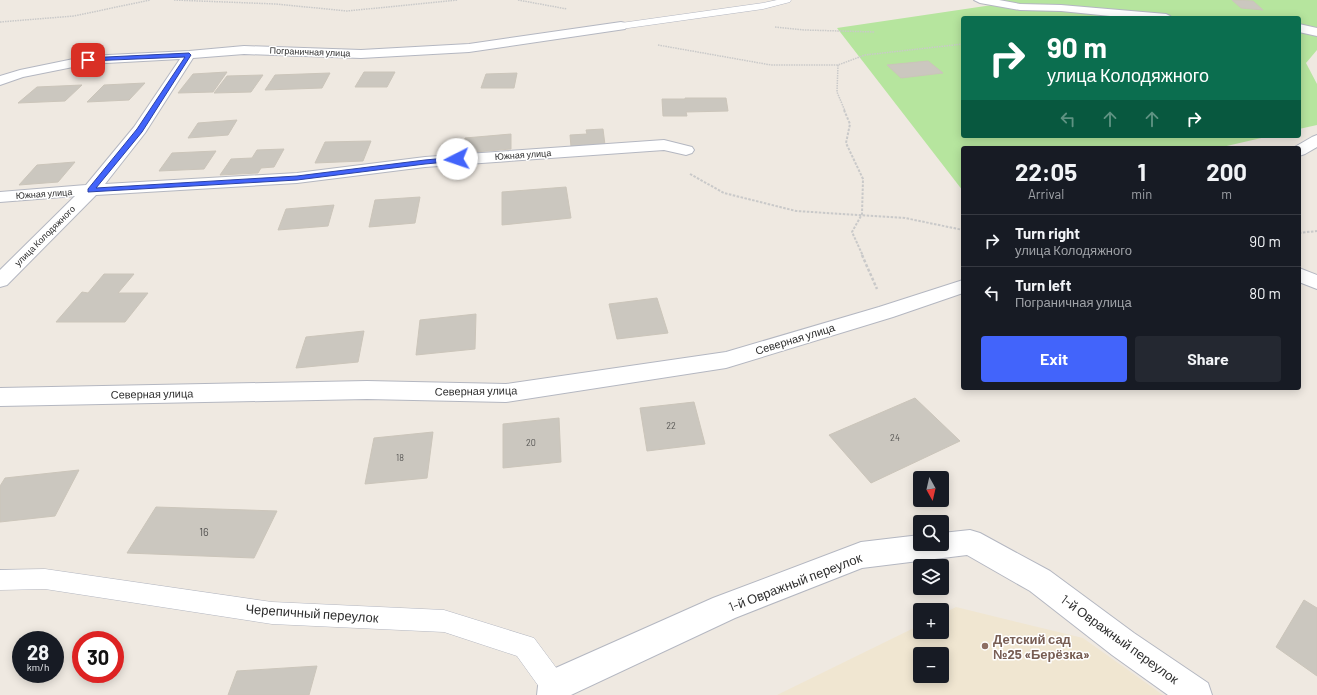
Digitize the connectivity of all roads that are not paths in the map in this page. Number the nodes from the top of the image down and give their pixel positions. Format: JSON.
{"nodes":[{"id":1,"x":787,"y":0,"type":"edge"},
{"id":2,"x":980,"y":0,"type":"edge"},
{"id":3,"x":1145,"y":16,"type":"edge"},
{"id":4,"x":621,"y":26,"type":"joint"},
{"id":5,"x":1301,"y":28,"type":"edge"},
{"id":6,"x":1317,"y":32,"type":"edge"},
{"id":7,"x":189,"y":55,"type":"junction"},
{"id":8,"x":0,"y":81,"type":"edge"},
{"id":9,"x":1317,"y":140,"type":"edge"},
{"id":10,"x":686,"y":150,"type":"dead end"},
{"id":11,"x":1301,"y":150,"type":"edge"},
{"id":12,"x":91,"y":190,"type":"junction"},
{"id":13,"x":0,"y":197,"type":"edge"},
{"id":14,"x":1301,"y":275,"type":"edge"},
{"id":15,"x":0,"y":281,"type":"edge"},
{"id":16,"x":1317,"y":283,"type":"edge"},
{"id":17,"x":961,"y":287,"type":"edge"},
{"id":18,"x":0,"y":397,"type":"edge"},
{"id":19,"x":0,"y":580,"type":"edge"},
{"id":20,"x":554,"y":690,"type":"edge"},
{"id":21,"x":1196,"y":695,"type":"edge"}],
"edges":[{"from":1,"to":4,"type":"lane"},
{"from":2,"to":3,"type":"street"},
{"from":4,"to":7,"type":"street","name":"Пограничная улица"},
{"from":5,"to":6,"type":"street"},
{"from":7,"to":8,"type":"street","name":"Пограничная улица"},
{"from":7,"to":12,"type":"street","name":"улица Колодяжного"},
{"from":9,"to":11,"type":"street"},
{"from":10,"to":12,"type":"street","name":"Южная улица"},
{"from":12,"to":13,"type":"street","name":"Южная улица"},
{"from":12,"to":15,"type":"street","name":"улица Колодяжного"},
{"from":14,"to":16,"type":"street"},
{"from":17,"to":18,"type":"street","name":"Северная улица"},
{"from":19,"to":20,"type":"lane","name":"Черепичный переулок"},
{"from":20,"to":21,"type":"street","name":"1-й Овражный переулок"}]}
